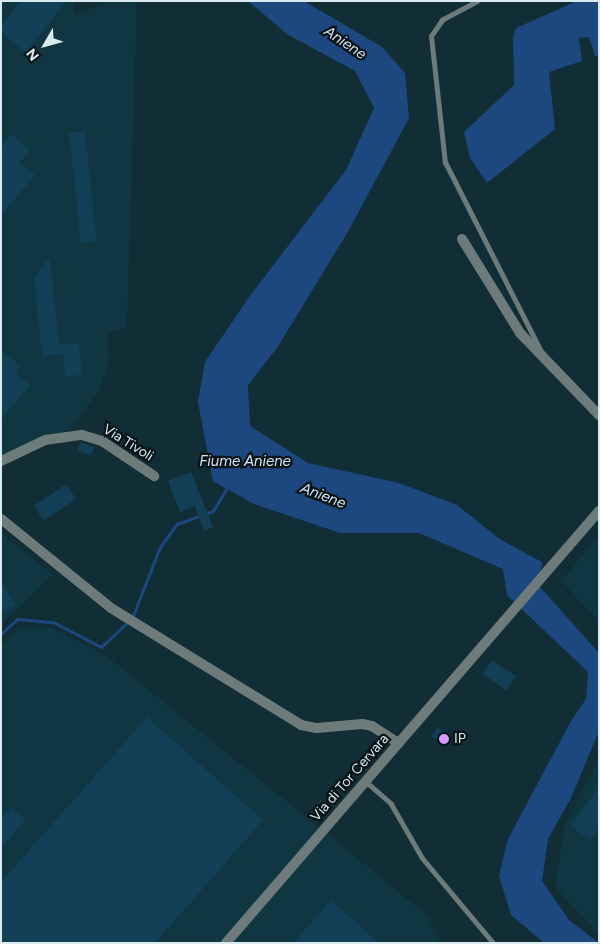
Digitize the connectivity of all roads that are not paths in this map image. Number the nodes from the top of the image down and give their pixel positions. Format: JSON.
{"nodes":[{"id":1,"x":477,"y":1,"type":"edge"},
{"id":2,"x":462,"y":239,"type":"dead end"},
{"id":3,"x":543,"y":356,"type":"junction"},
{"id":4,"x":599,"y":415,"type":"edge"},
{"id":5,"x":1,"y":460,"type":"edge"},
{"id":6,"x":154,"y":476,"type":"dead end"},
{"id":7,"x":599,"y":511,"type":"edge"},
{"id":8,"x":1,"y":519,"type":"edge"},
{"id":9,"x":398,"y":743,"type":"junction"},
{"id":10,"x":365,"y":781,"type":"junction"},
{"id":11,"x":226,"y":943,"type":"edge"},
{"id":12,"x":494,"y":943,"type":"edge"}],
"edges":[{"from":1,"to":3,"type":"lane"},
{"from":2,"to":3,"type":"street"},
{"from":3,"to":4,"type":"street"},
{"from":5,"to":6,"type":"street","name":"Via Tivoli"},
{"from":7,"to":9,"type":"street","name":"Via di Tor Cervara"},
{"from":8,"to":9,"type":"street"},
{"from":9,"to":10,"type":"street","name":"Via di Tor Cervara"},
{"from":10,"to":11,"type":"street","name":"Via di Tor Cervara"},
{"from":10,"to":12,"type":"lane"}]}
